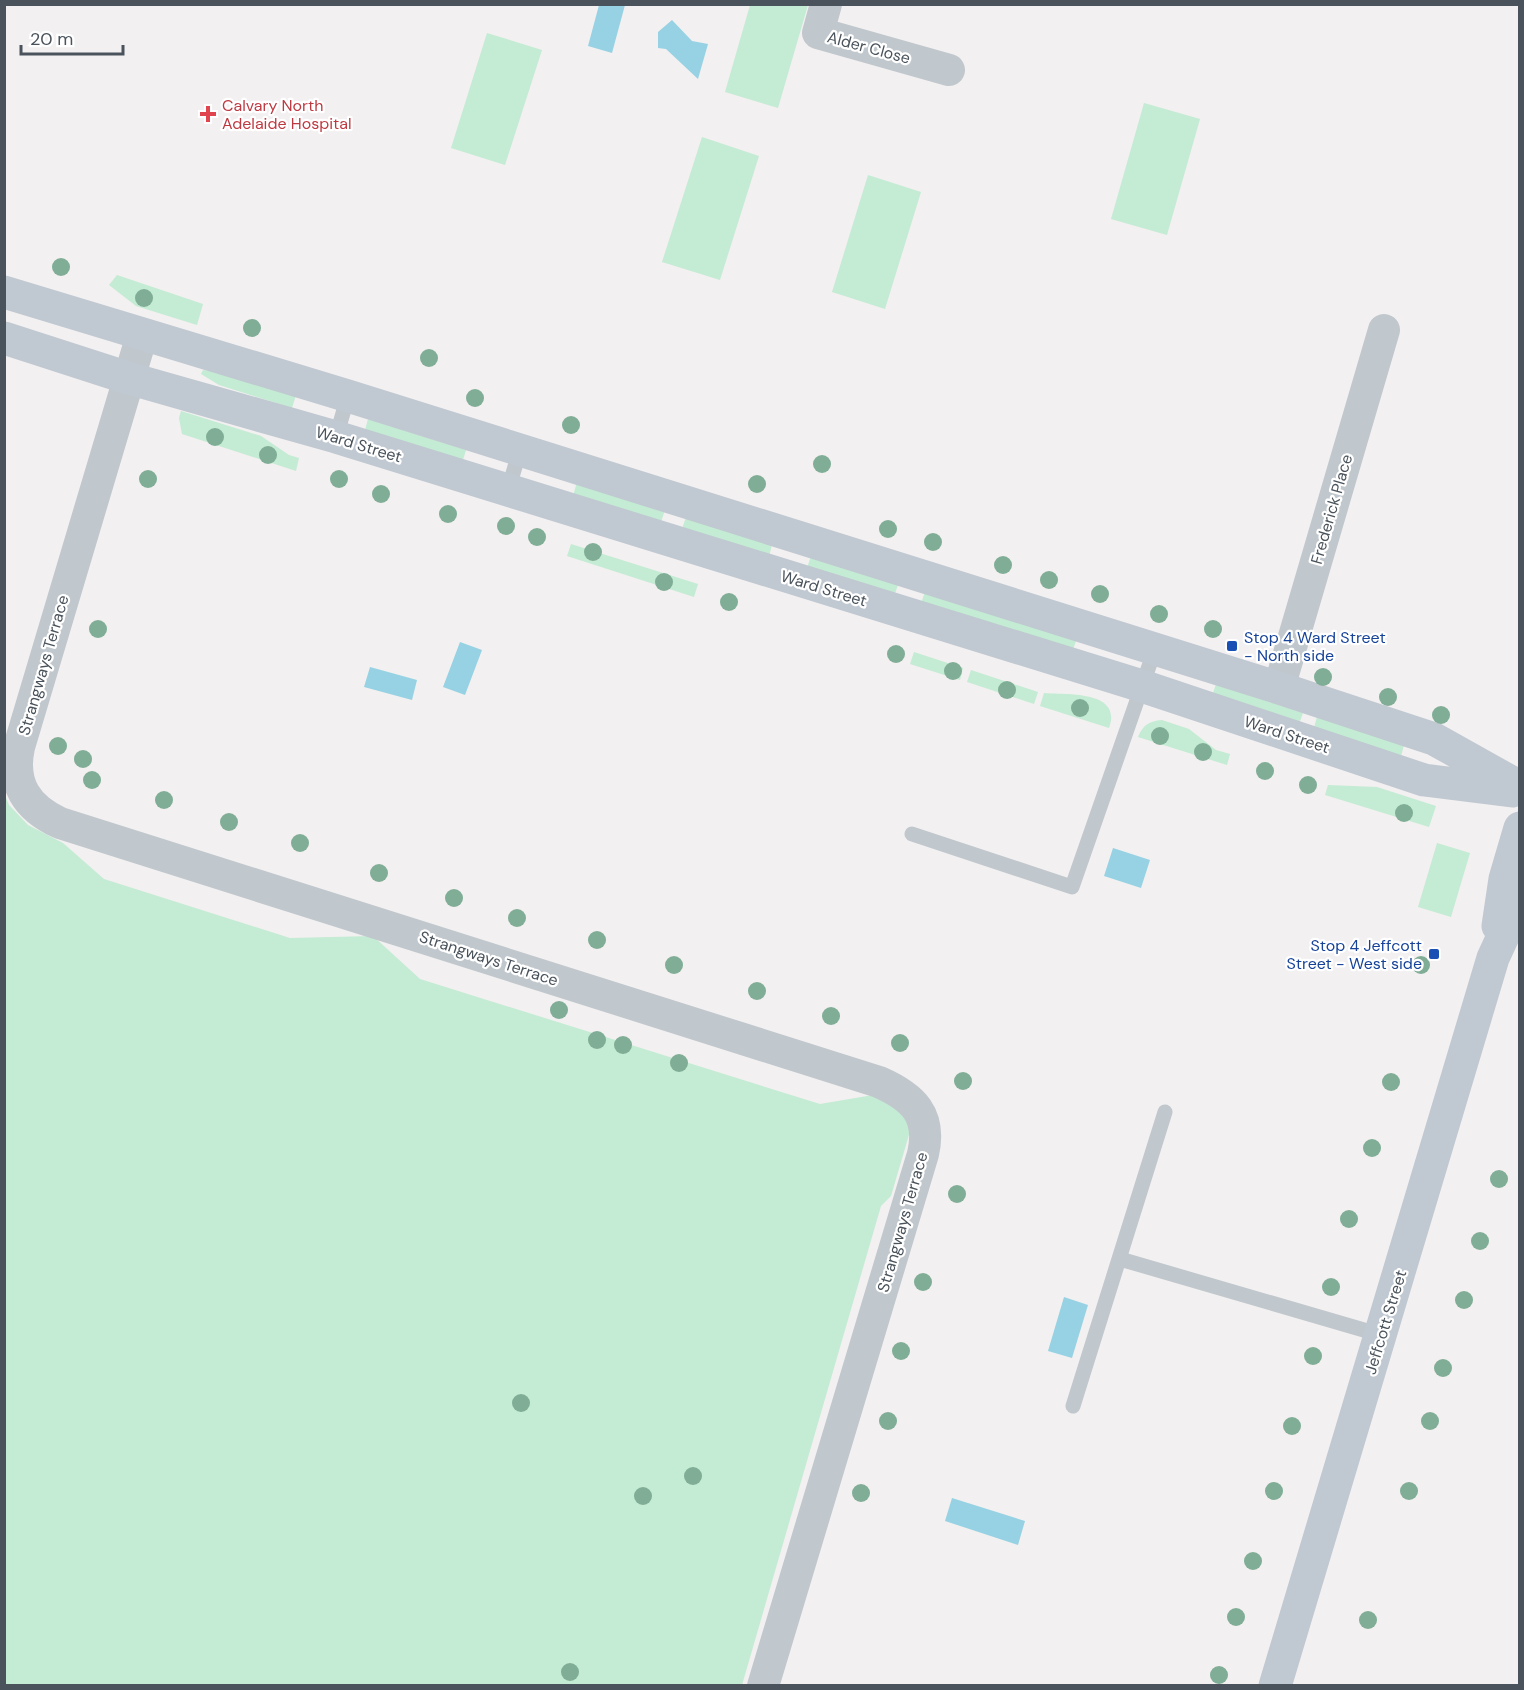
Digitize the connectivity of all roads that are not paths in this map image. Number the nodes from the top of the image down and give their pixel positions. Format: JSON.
{"nodes":[{"id":1,"x":826,"y":4,"type":"edge"},
{"id":2,"x":949,"y":70,"type":"dead end"},
{"id":3,"x":4,"y":292,"type":"edge"},
{"id":4,"x":1384,"y":330,"type":"dead end"},
{"id":5,"x":142,"y":335,"type":"junction"},
{"id":6,"x":4,"y":338,"type":"edge"},
{"id":7,"x":128,"y":378,"type":"junction"},
{"id":8,"x":348,"y":396,"type":"junction"},
{"id":9,"x":336,"y":437,"type":"junction"},
{"id":10,"x":520,"y":450,"type":"junction"},
{"id":11,"x":508,"y":490,"type":"junction"},
{"id":12,"x":1155,"y":649,"type":"junction"},
{"id":13,"x":1142,"y":686,"type":"junction"},
{"id":14,"x":1279,"y":688,"type":"junction"},
{"id":15,"x":1520,"y":789,"type":"edge"},
{"id":16,"x":1520,"y":828,"type":"edge"},
{"id":17,"x":912,"y":834,"type":"dead end"},
{"id":18,"x":1520,"y":899,"type":"edge"},
{"id":19,"x":1493,"y":958,"type":"junction"},
{"id":20,"x":1165,"y":1112,"type":"dead end"},
{"id":21,"x":1120,"y":1259,"type":"junction"},
{"id":22,"x":1381,"y":1335,"type":"junction"},
{"id":23,"x":1073,"y":1406,"type":"dead end"},
{"id":24,"x":763,"y":1686,"type":"edge"},
{"id":25,"x":1275,"y":1686,"type":"edge"}],
"edges":[{"from":1,"to":2,"type":"street","name":"Alder Close"},
{"from":3,"to":5,"type":"street"},
{"from":4,"to":14,"type":"street","name":"Frederick Place"},
{"from":5,"to":7,"type":"street","name":"Strangways Terrace"},
{"from":5,"to":8,"type":"street","name":"Ward Street"},
{"from":6,"to":7,"type":"street"},
{"from":7,"to":9,"type":"street","name":"Ward Street"},
{"from":7,"to":24,"type":"street","name":"Strangways Terrace"},
{"from":8,"to":9,"type":"lane"},
{"from":8,"to":10,"type":"street","name":"Ward Street"},
{"from":9,"to":11,"type":"street","name":"Ward Street"},
{"from":10,"to":11,"type":"lane"},
{"from":10,"to":12,"type":"street","name":"Ward Street"},
{"from":11,"to":13,"type":"street","name":"Ward Street"},
{"from":12,"to":13,"type":"lane"},
{"from":12,"to":14,"type":"street","name":"Ward Street"},
{"from":13,"to":15,"type":"street","name":"Ward Street"},
{"from":13,"to":17,"type":"lane"},
{"from":14,"to":15,"type":"street","name":"Ward Street"},
{"from":16,"to":19,"type":"street","name":"Jeffcott Street"},
{"from":18,"to":19,"type":"street","name":"Jeffcott Street"},
{"from":19,"to":22,"type":"street","name":"Jeffcott Street"},
{"from":20,"to":21,"type":"lane"},
{"from":21,"to":22,"type":"lane"},
{"from":21,"to":23,"type":"lane"},
{"from":22,"to":25,"type":"street","name":"Jeffcott Street"}]}
